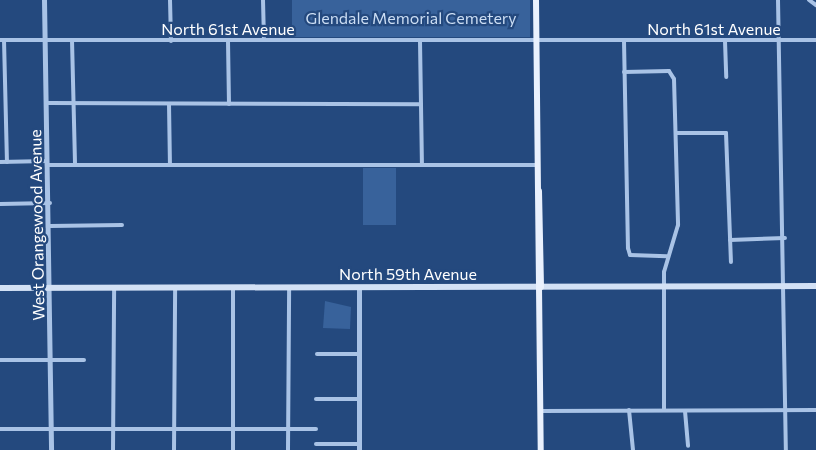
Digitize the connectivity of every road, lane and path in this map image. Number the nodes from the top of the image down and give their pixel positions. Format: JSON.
{"nodes":[{"id":1,"x":44,"y":0,"type":"edge"},
{"id":2,"x":170,"y":0,"type":"edge"},
{"id":3,"x":263,"y":0,"type":"edge"},
{"id":4,"x":536,"y":0,"type":"edge"},
{"id":5,"x":778,"y":0,"type":"edge"},
{"id":6,"x":809,"y":1,"type":"edge"},
{"id":7,"x":816,"y":5,"type":"edge"},
{"id":8,"x":2,"y":40,"type":"edge"},
{"id":9,"x":45,"y":40,"type":"junction"},
{"id":10,"x":72,"y":40,"type":"junction"},
{"id":11,"x":171,"y":40,"type":"junction"},
{"id":12,"x":264,"y":40,"type":"junction"},
{"id":13,"x":780,"y":40,"type":"junction"},
{"id":14,"x":816,"y":40,"type":"edge"},
{"id":15,"x":228,"y":41,"type":"junction"},
{"id":16,"x":420,"y":41,"type":"junction"},
{"id":17,"x":537,"y":41,"type":"junction"},
{"id":18,"x":624,"y":41,"type":"junction"},
{"id":19,"x":725,"y":41,"type":"junction"},
{"id":20,"x":624,"y":72,"type":"junction"},
{"id":21,"x":726,"y":77,"type":"dead end"},
{"id":22,"x":48,"y":103,"type":"junction"},
{"id":23,"x":73,"y":103,"type":"junction"},
{"id":24,"x":169,"y":104,"type":"junction"},
{"id":25,"x":229,"y":104,"type":"junction"},
{"id":26,"x":421,"y":104,"type":"junction"},
{"id":27,"x":676,"y":133,"type":"junction"},
{"id":28,"x":0,"y":162,"type":"edge"},
{"id":29,"x":7,"y":162,"type":"junction"},
{"id":30,"x":49,"y":163,"type":"junction"},
{"id":31,"x":75,"y":165,"type":"junction"},
{"id":32,"x":170,"y":165,"type":"junction"},
{"id":33,"x":422,"y":165,"type":"junction"},
{"id":34,"x":539,"y":165,"type":"junction"},
{"id":35,"x":50,"y":203,"type":"junction"},
{"id":36,"x":0,"y":204,"type":"edge"},
{"id":37,"x":122,"y":225,"type":"dead end"},
{"id":38,"x":50,"y":226,"type":"junction"},
{"id":39,"x":785,"y":238,"type":"junction"},
{"id":40,"x":730,"y":240,"type":"junction"},
{"id":41,"x":667,"y":256,"type":"junction"},
{"id":42,"x":731,"y":262,"type":"dead end"},
{"id":43,"x":785,"y":286,"type":"junction"},
{"id":44,"x":816,"y":286,"type":"edge"},
{"id":45,"x":664,"y":287,"type":"junction"},
{"id":46,"x":0,"y":288,"type":"edge"},
{"id":47,"x":289,"y":288,"type":"junction"},
{"id":48,"x":359,"y":288,"type":"junction"},
{"id":49,"x":541,"y":288,"type":"junction"},
{"id":50,"x":52,"y":289,"type":"junction"},
{"id":51,"x":114,"y":289,"type":"junction"},
{"id":52,"x":175,"y":289,"type":"junction"},
{"id":53,"x":233,"y":289,"type":"junction"},
{"id":54,"x":316,"y":354,"type":"dead end"},
{"id":55,"x":359,"y":354,"type":"junction"},
{"id":56,"x":0,"y":360,"type":"edge"},
{"id":57,"x":53,"y":360,"type":"junction"},
{"id":58,"x":84,"y":360,"type":"dead end"},
{"id":59,"x":316,"y":399,"type":"dead end"},
{"id":60,"x":359,"y":399,"type":"junction"},
{"id":61,"x":664,"y":410,"type":"junction"},
{"id":62,"x":685,"y":410,"type":"junction"},
{"id":63,"x":786,"y":410,"type":"junction"},
{"id":64,"x":816,"y":410,"type":"edge"},
{"id":65,"x":541,"y":411,"type":"junction"},
{"id":66,"x":629,"y":411,"type":"junction"},
{"id":67,"x":0,"y":429,"type":"edge"},
{"id":68,"x":51,"y":429,"type":"junction"},
{"id":69,"x":113,"y":429,"type":"junction"},
{"id":70,"x":175,"y":429,"type":"junction"},
{"id":71,"x":233,"y":429,"type":"junction"},
{"id":72,"x":288,"y":429,"type":"junction"},
{"id":73,"x":316,"y":429,"type":"dead end"},
{"id":74,"x":316,"y":444,"type":"dead end"},
{"id":75,"x":688,"y":446,"type":"dead end"},
{"id":76,"x":359,"y":447,"type":"edge"},
{"id":77,"x":51,"y":450,"type":"edge"},
{"id":78,"x":113,"y":450,"type":"edge"},
{"id":79,"x":174,"y":450,"type":"edge"},
{"id":80,"x":233,"y":450,"type":"edge"},
{"id":81,"x":288,"y":450,"type":"edge"},
{"id":82,"x":542,"y":450,"type":"edge"},
{"id":83,"x":633,"y":450,"type":"edge"},
{"id":84,"x":786,"y":450,"type":"edge"}],
"edges":[{"from":1,"to":9,"type":"street","name":"West Orangewood Avenue"},
{"from":2,"to":11,"type":"street"},
{"from":3,"to":12,"type":"street"},
{"from":4,"to":17,"type":"main road"},
{"from":5,"to":13,"type":"street"},
{"from":6,"to":7,"type":"street"},
{"from":8,"to":9,"type":"street","name":"North 61st Avenue"},
{"from":8,"to":29,"type":"street"},
{"from":9,"to":10,"type":"street","name":"North 61st Avenue"},
{"from":9,"to":22,"type":"street","name":"West Orangewood Avenue"},
{"from":10,"to":11,"type":"street","name":"North 61st Avenue"},
{"from":10,"to":23,"type":"street"},
{"from":11,"to":15,"type":"street","name":"North 61st Avenue"},
{"from":12,"to":15,"type":"street","name":"North 61st Avenue"},
{"from":12,"to":16,"type":"street","name":"North 61st Avenue"},
{"from":13,"to":14,"type":"street","name":"North 61st Avenue"},
{"from":13,"to":19,"type":"street","name":"North 61st Avenue"},
{"from":13,"to":39,"type":"street"},
{"from":15,"to":25,"type":"street"},
{"from":16,"to":17,"type":"street","name":"North 61st Avenue"},
{"from":16,"to":26,"type":"street"},
{"from":17,"to":18,"type":"street","name":"North 61st Avenue"},
{"from":17,"to":34,"type":"main road"},
{"from":18,"to":19,"type":"street","name":"North 61st Avenue"},
{"from":18,"to":20,"type":"street"},
{"from":19,"to":21,"type":"street"},
{"from":20,"to":27,"type":"street"},
{"from":20,"to":41,"type":"street"},
{"from":22,"to":23,"type":"street"},
{"from":22,"to":30,"type":"street","name":"West Orangewood Avenue"},
{"from":23,"to":24,"type":"street"},
{"from":23,"to":31,"type":"street"},
{"from":24,"to":25,"type":"street"},
{"from":24,"to":32,"type":"street"},
{"from":25,"to":26,"type":"street"},
{"from":26,"to":33,"type":"street"},
{"from":27,"to":40,"type":"street"},
{"from":27,"to":41,"type":"street"},
{"from":28,"to":29,"type":"street"},
{"from":29,"to":30,"type":"street"},
{"from":30,"to":31,"type":"street"},
{"from":30,"to":35,"type":"street","name":"West Orangewood Avenue"},
{"from":31,"to":32,"type":"street"},
{"from":32,"to":33,"type":"street"},
{"from":33,"to":34,"type":"street"},
{"from":34,"to":49,"type":"main road"},
{"from":35,"to":36,"type":"street"},
{"from":35,"to":38,"type":"street","name":"West Orangewood Avenue"},
{"from":37,"to":38,"type":"street"},
{"from":38,"to":50,"type":"street","name":"West Orangewood Avenue"},
{"from":39,"to":40,"type":"street"},
{"from":39,"to":43,"type":"street"},
{"from":40,"to":42,"type":"street"},
{"from":41,"to":45,"type":"street"},
{"from":43,"to":44,"type":"main road","name":"North 59th Avenue"},
{"from":43,"to":45,"type":"main road","name":"North 59th Avenue"},
{"from":43,"to":63,"type":"street"},
{"from":45,"to":49,"type":"main road","name":"North 59th Avenue"},
{"from":45,"to":61,"type":"street"},
{"from":46,"to":50,"type":"main road","name":"North 59th Avenue"},
{"from":47,"to":48,"type":"main road","name":"North 59th Avenue"},
{"from":47,"to":53,"type":"main road","name":"North 59th Avenue"},
{"from":47,"to":72,"type":"street"},
{"from":48,"to":49,"type":"main road","name":"North 59th Avenue"},
{"from":48,"to":55,"type":"street"},
{"from":49,"to":65,"type":"main road"},
{"from":50,"to":51,"type":"main road","name":"North 59th Avenue"},
{"from":50,"to":57,"type":"street","name":"West Orangewood Avenue"},
{"from":51,"to":52,"type":"main road","name":"North 59th Avenue"},
{"from":51,"to":69,"type":"street"},
{"from":52,"to":53,"type":"main road","name":"North 59th Avenue"},
{"from":52,"to":70,"type":"street"},
{"from":53,"to":71,"type":"street"},
{"from":54,"to":55,"type":"street"},
{"from":55,"to":60,"type":"street"},
{"from":56,"to":57,"type":"street"},
{"from":57,"to":58,"type":"street"},
{"from":57,"to":68,"type":"street","name":"West Orangewood Avenue"},
{"from":59,"to":60,"type":"street"},
{"from":60,"to":76,"type":"street"},
{"from":61,"to":62,"type":"street"},
{"from":61,"to":66,"type":"street"},
{"from":62,"to":63,"type":"street"},
{"from":62,"to":75,"type":"street"},
{"from":63,"to":64,"type":"street"},
{"from":63,"to":84,"type":"street"},
{"from":65,"to":66,"type":"street"},
{"from":65,"to":82,"type":"main road"},
{"from":66,"to":83,"type":"street"},
{"from":67,"to":68,"type":"street"},
{"from":68,"to":69,"type":"street"},
{"from":68,"to":77,"type":"street","name":"West Orangewood Avenue"},
{"from":69,"to":70,"type":"street"},
{"from":69,"to":78,"type":"street"},
{"from":70,"to":71,"type":"street"},
{"from":70,"to":79,"type":"street"},
{"from":71,"to":72,"type":"street"},
{"from":71,"to":80,"type":"street"},
{"from":72,"to":73,"type":"street"},
{"from":72,"to":81,"type":"street"},
{"from":74,"to":76,"type":"street"}]}
